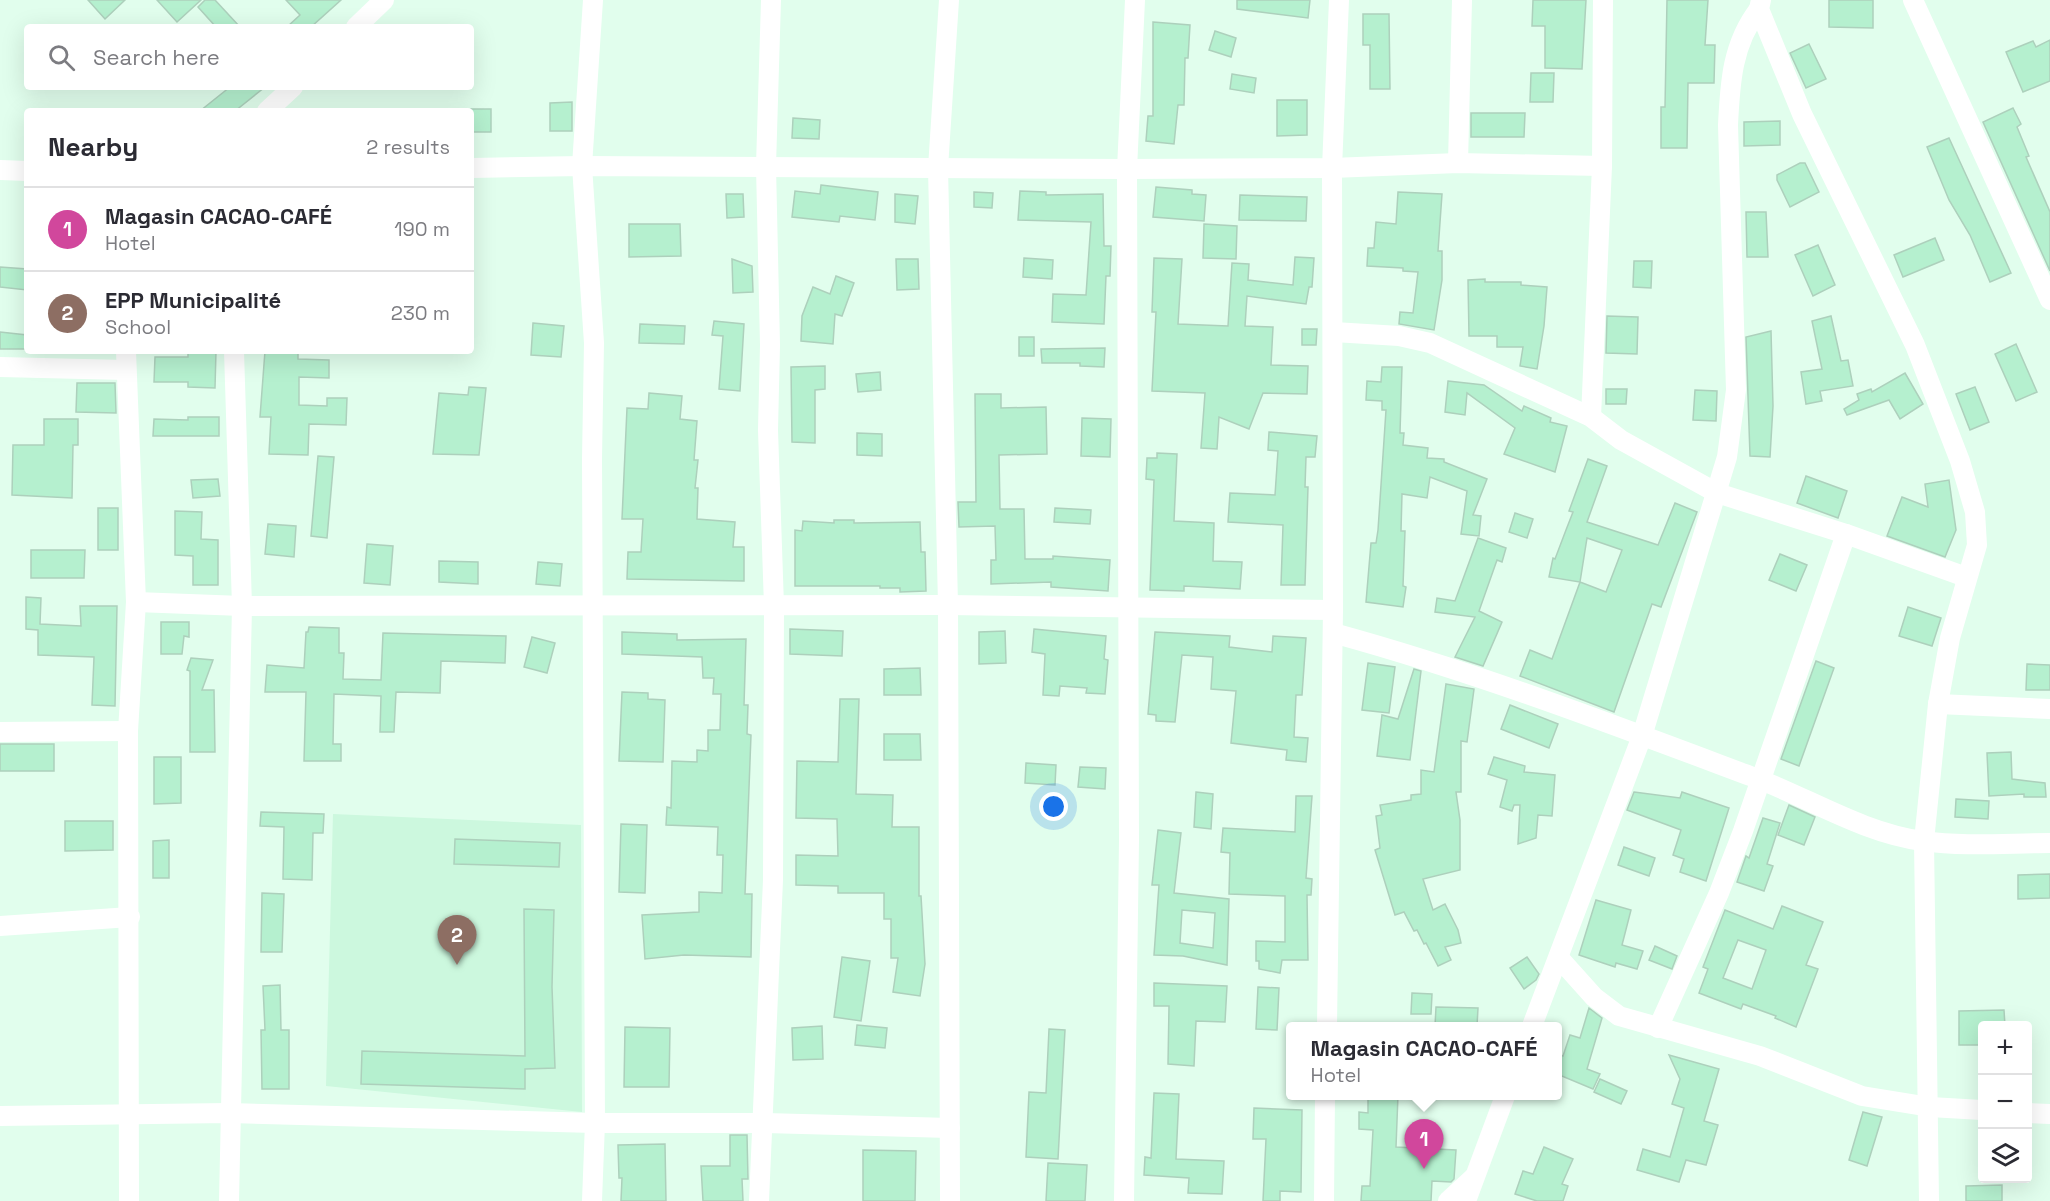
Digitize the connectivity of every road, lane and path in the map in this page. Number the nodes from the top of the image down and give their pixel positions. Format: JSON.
{"nodes":[{"id":1,"x":593,"y":0,"type":"edge"},
{"id":2,"x":771,"y":0,"type":"edge"},
{"id":3,"x":949,"y":0,"type":"edge"},
{"id":4,"x":1135,"y":0,"type":"edge"},
{"id":5,"x":1339,"y":0,"type":"edge"},
{"id":6,"x":1462,"y":0,"type":"edge"},
{"id":7,"x":1604,"y":0,"type":"edge"},
{"id":8,"x":1913,"y":0,"type":"edge"},
{"id":9,"x":373,"y":3,"type":"edge"},
{"id":10,"x":1760,"y":5,"type":"edge"},
{"id":11,"x":358,"y":24,"type":"edge"},
{"id":12,"x":290,"y":90,"type":"edge"},
{"id":13,"x":270,"y":108,"type":"edge"},
{"id":14,"x":1458,"y":163,"type":"junction"},
{"id":15,"x":582,"y":166,"type":"junction"},
{"id":16,"x":766,"y":166,"type":"junction"},
{"id":17,"x":1602,"y":166,"type":"junction"},
{"id":18,"x":474,"y":168,"type":"edge"},
{"id":19,"x":938,"y":168,"type":"junction"},
{"id":20,"x":1332,"y":168,"type":"junction"},
{"id":21,"x":1127,"y":169,"type":"junction"},
{"id":22,"x":0,"y":170,"type":"edge"},
{"id":23,"x":24,"y":171,"type":"edge"},
{"id":24,"x":2050,"y":300,"type":"edge"},
{"id":25,"x":1334,"y":332,"type":"junction"},
{"id":26,"x":234,"y":354,"type":"edge"},
{"id":27,"x":126,"y":361,"type":"edge"},
{"id":28,"x":0,"y":367,"type":"edge"},
{"id":29,"x":1591,"y":417,"type":"junction"},
{"id":30,"x":1717,"y":493,"type":"junction"},
{"id":31,"x":1846,"y":534,"type":"junction"},
{"id":32,"x":1966,"y":577,"type":"junction"},
{"id":33,"x":136,"y":602,"type":"junction"},
{"id":34,"x":948,"y":605,"type":"junction"},
{"id":35,"x":242,"y":606,"type":"junction"},
{"id":36,"x":592,"y":606,"type":"junction"},
{"id":37,"x":774,"y":606,"type":"junction"},
{"id":38,"x":1129,"y":609,"type":"junction"},
{"id":39,"x":1333,"y":610,"type":"junction"},
{"id":40,"x":1333,"y":633,"type":"junction"},
{"id":41,"x":1938,"y":704,"type":"junction"},
{"id":42,"x":2050,"y":709,"type":"edge"},
{"id":43,"x":128,"y":731,"type":"junction"},
{"id":44,"x":0,"y":732,"type":"edge"},
{"id":45,"x":1642,"y":736,"type":"junction"},
{"id":46,"x":1759,"y":779,"type":"junction"},
{"id":47,"x":1924,"y":841,"type":"junction"},
{"id":48,"x":2050,"y":843,"type":"edge"},
{"id":49,"x":130,"y":917,"type":"junction"},
{"id":50,"x":0,"y":926,"type":"edge"},
{"id":51,"x":1559,"y":958,"type":"junction"},
{"id":52,"x":1326,"y":1022,"type":"edge"},
{"id":53,"x":1534,"y":1022,"type":"edge"},
{"id":54,"x":1658,"y":1028,"type":"junction"},
{"id":55,"x":1325,"y":1100,"type":"edge"},
{"id":56,"x":1503,"y":1100,"type":"edge"},
{"id":57,"x":1930,"y":1107,"type":"junction"},
{"id":58,"x":1978,"y":1110,"type":"edge"},
{"id":59,"x":230,"y":1113,"type":"junction"},
{"id":60,"x":2032,"y":1113,"type":"edge"},
{"id":61,"x":128,"y":1114,"type":"junction"},
{"id":62,"x":2050,"y":1114,"type":"edge"},
{"id":63,"x":0,"y":1116,"type":"edge"},
{"id":64,"x":765,"y":1122,"type":"junction"},
{"id":65,"x":595,"y":1123,"type":"junction"},
{"id":66,"x":950,"y":1128,"type":"junction"},
{"id":67,"x":1474,"y":1176,"type":"junction"},
{"id":68,"x":129,"y":1201,"type":"edge"},
{"id":69,"x":230,"y":1201,"type":"edge"},
{"id":70,"x":592,"y":1201,"type":"edge"},
{"id":71,"x":759,"y":1201,"type":"edge"},
{"id":72,"x":950,"y":1201,"type":"edge"},
{"id":73,"x":1124,"y":1201,"type":"edge"},
{"id":74,"x":1324,"y":1201,"type":"edge"},
{"id":75,"x":1448,"y":1201,"type":"edge"},
{"id":76,"x":1466,"y":1201,"type":"edge"},
{"id":77,"x":1929,"y":1201,"type":"edge"}],
"edges":[{"from":1,"to":15,"type":"street"},
{"from":2,"to":16,"type":"street"},
{"from":3,"to":19,"type":"street"},
{"from":4,"to":21,"type":"street"},
{"from":5,"to":20,"type":"street"},
{"from":6,"to":14,"type":"street"},
{"from":7,"to":17,"type":"street"},
{"from":8,"to":24,"type":"street"},
{"from":9,"to":11,"type":"street"},
{"from":10,"to":30,"type":"street"},
{"from":10,"to":32,"type":"street"},
{"from":12,"to":13,"type":"street"},
{"from":14,"to":17,"type":"street"},
{"from":14,"to":20,"type":"street"},
{"from":15,"to":16,"type":"street"},
{"from":15,"to":18,"type":"street"},
{"from":15,"to":36,"type":"street"},
{"from":16,"to":19,"type":"street"},
{"from":16,"to":37,"type":"street"},
{"from":17,"to":29,"type":"street"},
{"from":19,"to":21,"type":"street"},
{"from":19,"to":34,"type":"street"},
{"from":20,"to":21,"type":"street"},
{"from":20,"to":25,"type":"street"},
{"from":21,"to":38,"type":"street"},
{"from":22,"to":23,"type":"street"},
{"from":25,"to":29,"type":"street"},
{"from":25,"to":39,"type":"street"},
{"from":26,"to":35,"type":"street"},
{"from":27,"to":28,"type":"street"},
{"from":27,"to":33,"type":"street"},
{"from":29,"to":30,"type":"street"},
{"from":30,"to":31,"type":"street"},
{"from":30,"to":45,"type":"street"},
{"from":31,"to":32,"type":"street"},
{"from":31,"to":46,"type":"street"},
{"from":32,"to":41,"type":"street"},
{"from":33,"to":35,"type":"street"},
{"from":33,"to":43,"type":"street"},
{"from":34,"to":37,"type":"street"},
{"from":34,"to":38,"type":"street"},
{"from":34,"to":66,"type":"street"},
{"from":35,"to":36,"type":"street"},
{"from":35,"to":59,"type":"street"},
{"from":36,"to":37,"type":"street"},
{"from":36,"to":65,"type":"street"},
{"from":37,"to":64,"type":"street"},
{"from":38,"to":39,"type":"street"},
{"from":38,"to":73,"type":"street"},
{"from":39,"to":40,"type":"street"},
{"from":40,"to":45,"type":"street"},
{"from":40,"to":52,"type":"street"},
{"from":41,"to":42,"type":"street"},
{"from":41,"to":47,"type":"street"},
{"from":43,"to":44,"type":"street"},
{"from":43,"to":49,"type":"street"},
{"from":45,"to":46,"type":"street"},
{"from":45,"to":51,"type":"street"},
{"from":46,"to":47,"type":"street"},
{"from":46,"to":54,"type":"street"},
{"from":47,"to":48,"type":"street"},
{"from":47,"to":57,"type":"street"},
{"from":49,"to":50,"type":"street"},
{"from":49,"to":61,"type":"street"},
{"from":51,"to":53,"type":"street"},
{"from":51,"to":54,"type":"street"},
{"from":54,"to":57,"type":"street"},
{"from":55,"to":74,"type":"street"},
{"from":56,"to":67,"type":"street"},
{"from":57,"to":58,"type":"street"},
{"from":57,"to":77,"type":"street"},
{"from":59,"to":61,"type":"street"},
{"from":59,"to":65,"type":"street"},
{"from":59,"to":69,"type":"street"},
{"from":60,"to":62,"type":"street"},
{"from":61,"to":63,"type":"street"},
{"from":61,"to":68,"type":"street"},
{"from":64,"to":65,"type":"street"},
{"from":64,"to":66,"type":"street"},
{"from":64,"to":71,"type":"street"},
{"from":65,"to":70,"type":"street"},
{"from":66,"to":72,"type":"street"},
{"from":67,"to":75,"type":"street"},
{"from":67,"to":76,"type":"street"}]}
